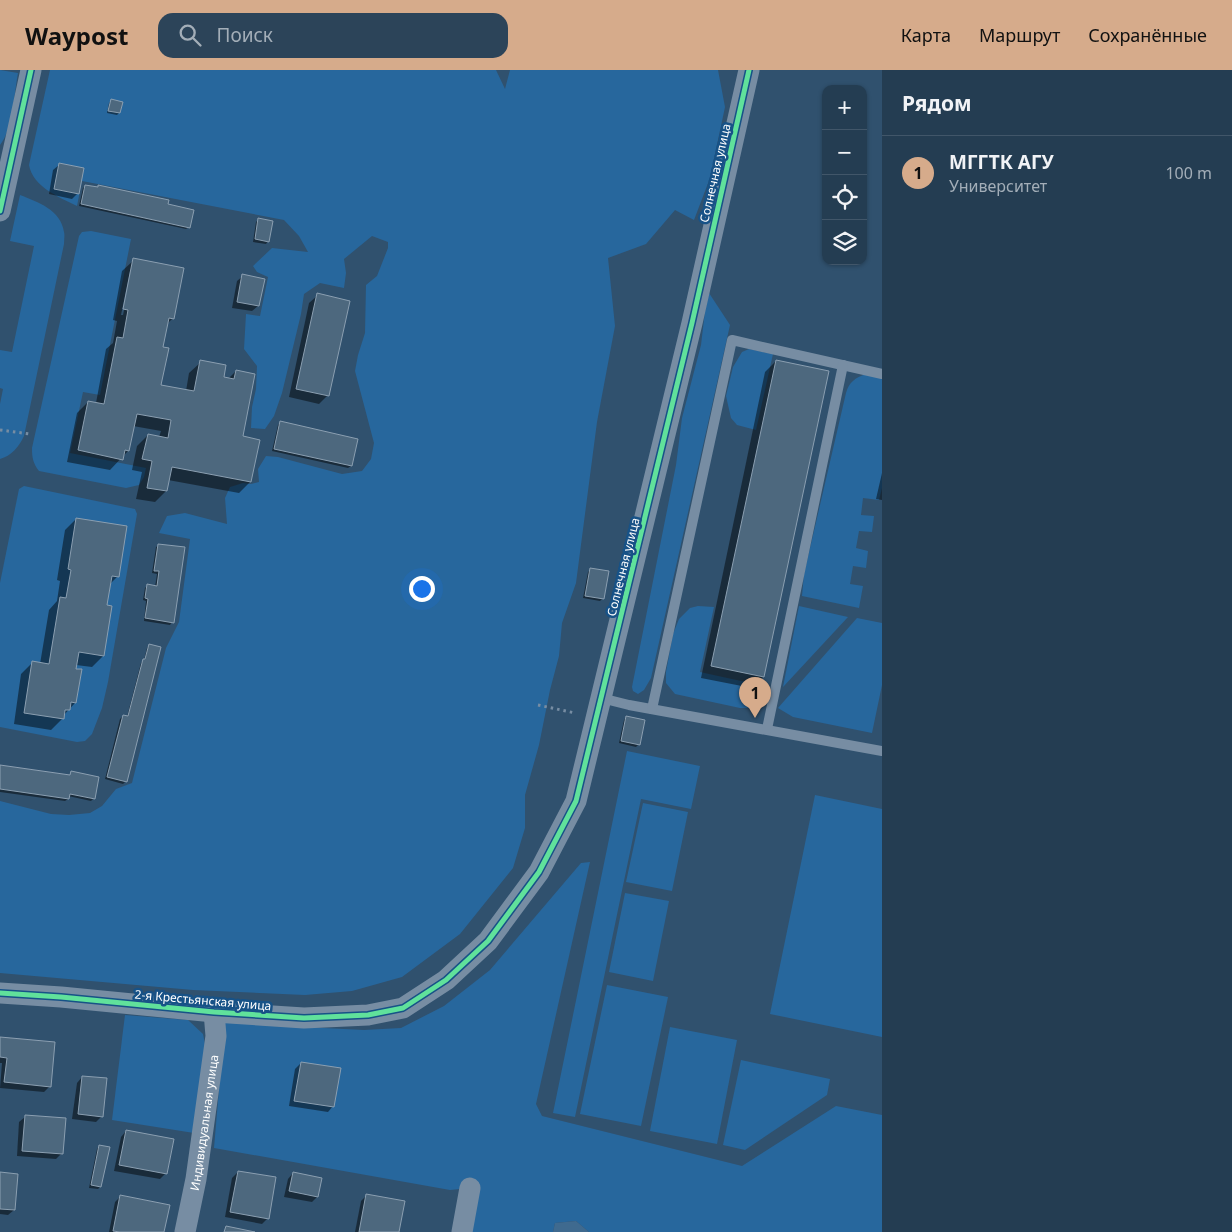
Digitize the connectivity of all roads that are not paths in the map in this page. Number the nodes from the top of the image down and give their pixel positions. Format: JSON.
{"nodes":[{"id":1,"x":31,"y":70,"type":"edge"},
{"id":2,"x":749,"y":70,"type":"edge"},
{"id":3,"x":0,"y":211,"type":"edge"},
{"id":4,"x":843,"y":365,"type":"junction"},
{"id":5,"x":882,"y":374,"type":"edge"},
{"id":6,"x":601,"y":698,"type":"junction"},
{"id":7,"x":652,"y":709,"type":"junction"},
{"id":8,"x":767,"y":730,"type":"junction"},
{"id":9,"x":882,"y":750,"type":"edge"},
{"id":10,"x":0,"y":993,"type":"edge"},
{"id":11,"x":403,"y":1008,"type":"joint"},
{"id":12,"x":214,"y":1012,"type":"junction"},
{"id":13,"x":470,"y":1188,"type":"dead end"},
{"id":14,"x":185,"y":1232,"type":"edge"},
{"id":15,"x":462,"y":1232,"type":"edge"}],
"edges":[{"from":1,"to":3,"type":"street"},
{"from":2,"to":6,"type":"street","name":"Солнечная улица"},
{"from":4,"to":5,"type":"lane"},
{"from":4,"to":7,"type":"lane"},
{"from":4,"to":8,"type":"lane"},
{"from":6,"to":7,"type":"lane"},
{"from":6,"to":11,"type":"street","name":"Солнечная улица"},
{"from":7,"to":8,"type":"lane"},
{"from":8,"to":9,"type":"lane"},
{"from":10,"to":12,"type":"street","name":"2-я Крестьянская улица"},
{"from":11,"to":12,"type":"street","name":"2-я Крестьянская улица"},
{"from":12,"to":14,"type":"street","name":"Индивидуальная улица"},
{"from":13,"to":15,"type":"street"}]}
